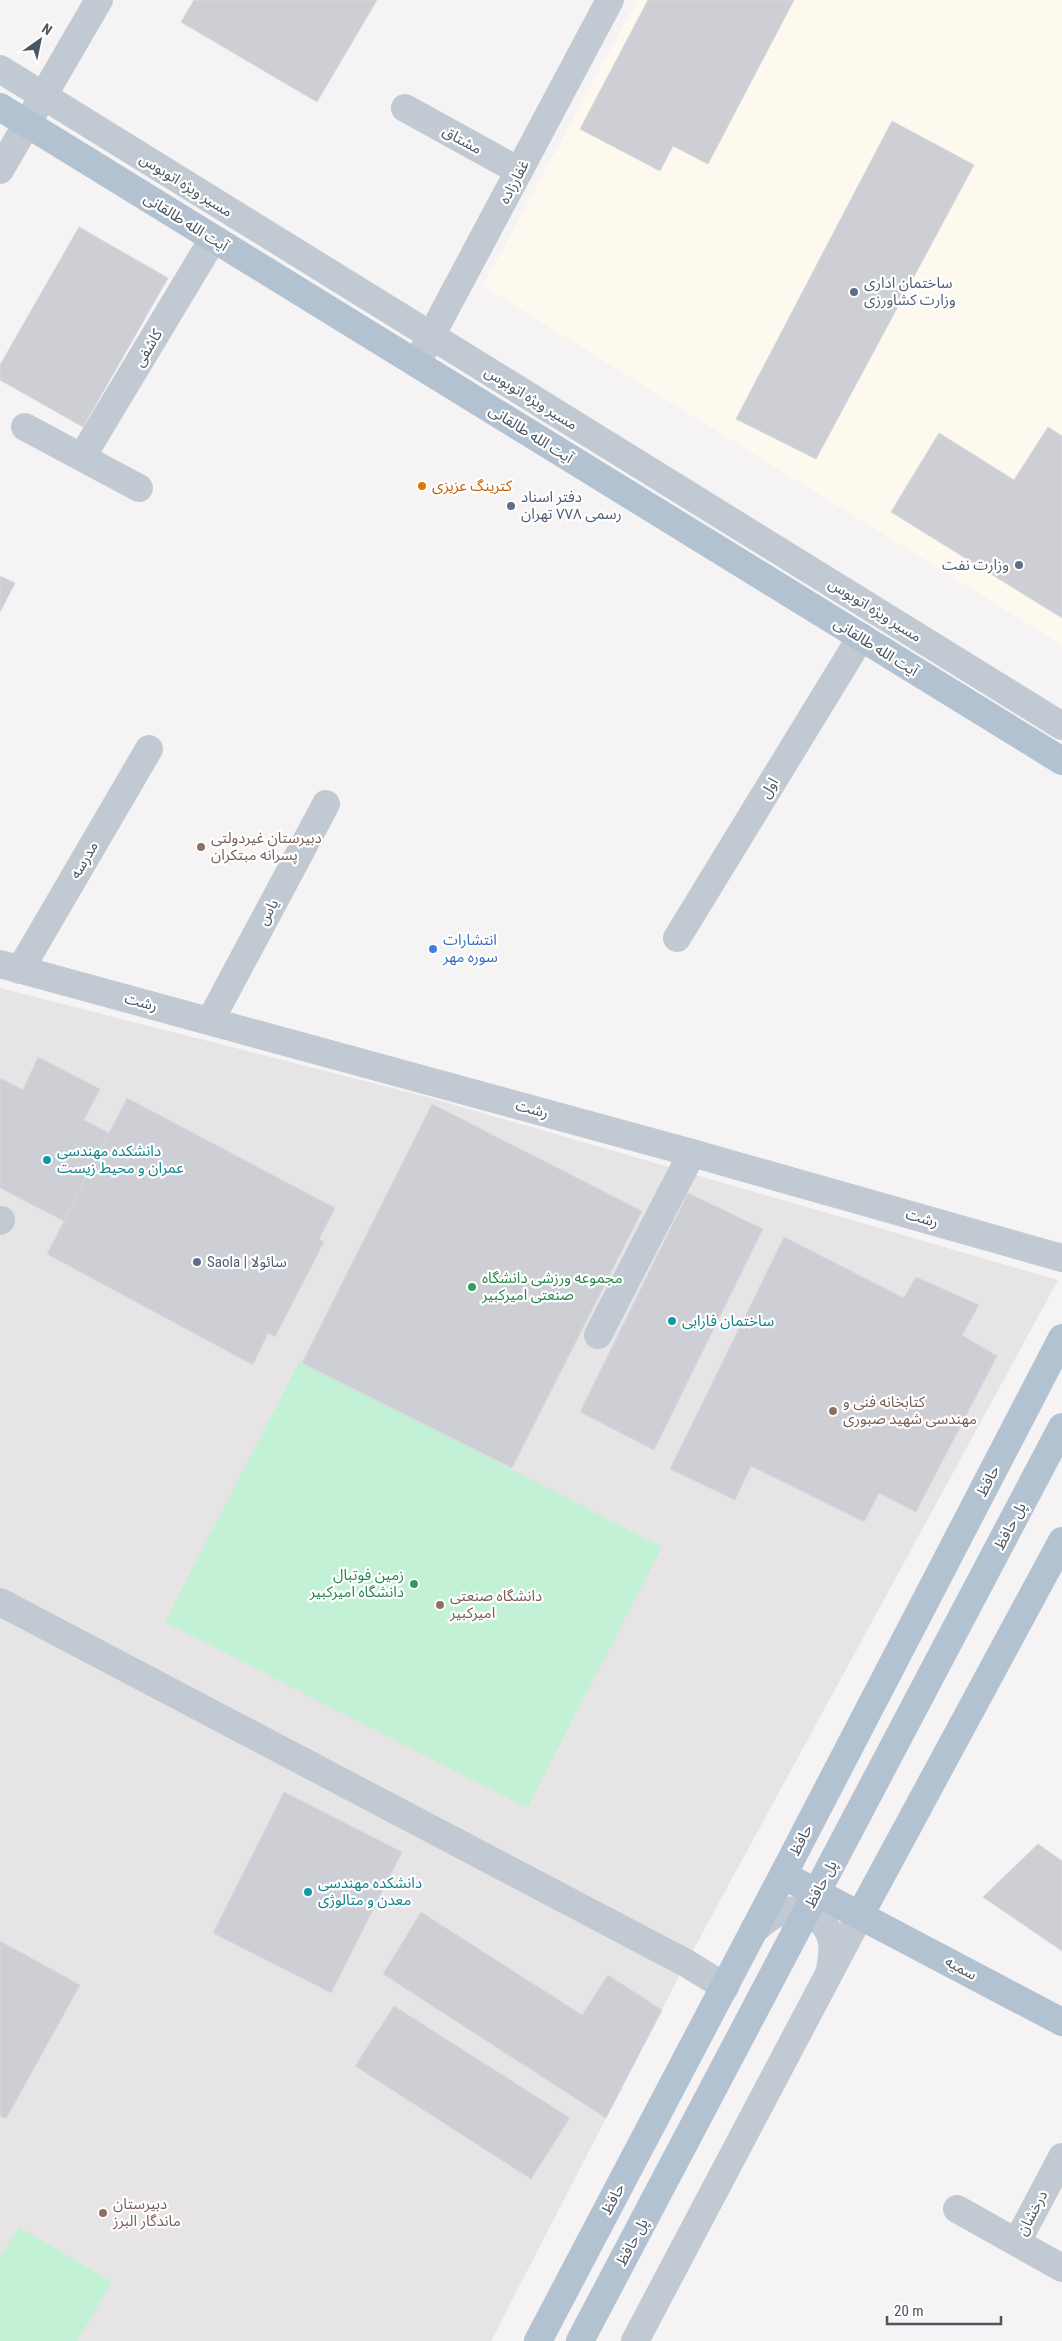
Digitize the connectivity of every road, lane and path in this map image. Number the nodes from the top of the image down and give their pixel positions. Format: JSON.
{"nodes":[{"id":1,"x":99,"y":0,"type":"edge"},
{"id":2,"x":610,"y":0,"type":"edge"},
{"id":3,"x":0,"y":69,"type":"edge"},
{"id":4,"x":43,"y":96,"type":"junction"},
{"id":5,"x":0,"y":107,"type":"edge"},
{"id":6,"x":405,"y":108,"type":"dead end"},
{"id":7,"x":27,"y":124,"type":"junction"},
{"id":8,"x":0,"y":170,"type":"edge"},
{"id":9,"x":519,"y":172,"type":"junction"},
{"id":10,"x":213,"y":239,"type":"junction"},
{"id":11,"x":431,"y":336,"type":"junction"},
{"id":12,"x":416,"y":364,"type":"junction"},
{"id":13,"x":25,"y":427,"type":"dead end"},
{"id":14,"x":82,"y":457,"type":"junction"},
{"id":15,"x":139,"y":488,"type":"dead end"},
{"id":16,"x":861,"y":638,"type":"junction"},
{"id":17,"x":1062,"y":726,"type":"edge"},
{"id":18,"x":149,"y":749,"type":"dead end"},
{"id":19,"x":1062,"y":761,"type":"edge"},
{"id":20,"x":326,"y":804,"type":"dead end"},
{"id":21,"x":678,"y":938,"type":"dead end"},
{"id":22,"x":10,"y":967,"type":"edge"},
{"id":23,"x":210,"y":1021,"type":"junction"},
{"id":24,"x":692,"y":1153,"type":"junction"},
{"id":25,"x":1062,"y":1258,"type":"edge"},
{"id":26,"x":598,"y":1335,"type":"dead end"},
{"id":27,"x":1062,"y":1338,"type":"edge"},
{"id":28,"x":1062,"y":1427,"type":"edge"},
{"id":29,"x":1062,"y":1541,"type":"edge"},
{"id":30,"x":0,"y":1602,"type":"edge"},
{"id":31,"x":783,"y":1875,"type":"junction"},
{"id":32,"x":860,"y":1915,"type":"junction"},
{"id":33,"x":754,"y":1930,"type":"junction"},
{"id":34,"x":830,"y":1971,"type":"junction"},
{"id":35,"x":725,"y":1987,"type":"junction"},
{"id":36,"x":1062,"y":2022,"type":"edge"},
{"id":37,"x":1062,"y":2157,"type":"edge"},
{"id":38,"x":956,"y":2208,"type":"dead end"},
{"id":39,"x":1017,"y":2242,"type":"junction"},
{"id":40,"x":1062,"y":2268,"type":"edge"},
{"id":41,"x":538,"y":2341,"type":"edge"},
{"id":42,"x":580,"y":2341,"type":"edge"},
{"id":43,"x":635,"y":2341,"type":"edge"}],
"edges":[{"from":1,"to":4,"type":"street"},
{"from":2,"to":9,"type":"street","name":"غفارزاده"},
{"from":3,"to":4,"type":"street","name":"مسیر ویژه اتوبوس"},
{"from":4,"to":7,"type":"street"},
{"from":4,"to":11,"type":"street","name":"مسیر ویژه اتوبوس"},
{"from":5,"to":7,"type":"main road","name":"آیت الله طالقانی"},
{"from":6,"to":9,"type":"street","name":"مشتاق"},
{"from":7,"to":8,"type":"street"},
{"from":7,"to":10,"type":"main road","name":"آیت الله طالقانی"},
{"from":9,"to":11,"type":"street","name":"غفارزاده"},
{"from":10,"to":12,"type":"main road","name":"آیت الله طالقانی"},
{"from":10,"to":14,"type":"street","name":"کاشفی"},
{"from":11,"to":12,"type":"street","name":"غفارزاده"},
{"from":11,"to":17,"type":"street","name":"مسیر ویژه اتوبوس"},
{"from":12,"to":16,"type":"main road","name":"آیت الله طالقانی"},
{"from":13,"to":14,"type":"street"},
{"from":14,"to":15,"type":"street"},
{"from":16,"to":19,"type":"main road","name":"آیت الله طالقانی"},
{"from":16,"to":21,"type":"street","name":"اول"},
{"from":18,"to":22,"type":"street","name":"مدرسه"},
{"from":20,"to":23,"type":"street","name":"یاس"},
{"from":22,"to":23,"type":"street","name":"رشت"},
{"from":23,"to":24,"type":"street","name":"رشت"},
{"from":24,"to":25,"type":"street","name":"رشت"},
{"from":24,"to":26,"type":"street"},
{"from":27,"to":31,"type":"main road","name":"حافظ"},
{"from":28,"to":42,"type":"main road","name":"پل حافظ","bridge":true},
{"from":29,"to":32,"type":"main road"},
{"from":30,"to":35,"type":"street"},
{"from":31,"to":32,"type":"main road","name":"سمیه"},
{"from":31,"to":33,"type":"main road","name":"حافظ"},
{"from":32,"to":34,"type":"street"},
{"from":32,"to":36,"type":"main road","name":"سمیه"},
{"from":33,"to":34,"type":"street"},
{"from":33,"to":35,"type":"main road","name":"حافظ"},
{"from":34,"to":43,"type":"street"},
{"from":35,"to":41,"type":"main road","name":"حافظ"},
{"from":37,"to":39,"type":"street","name":"درخشان"},
{"from":38,"to":39,"type":"street"},
{"from":39,"to":40,"type":"street"}]}
